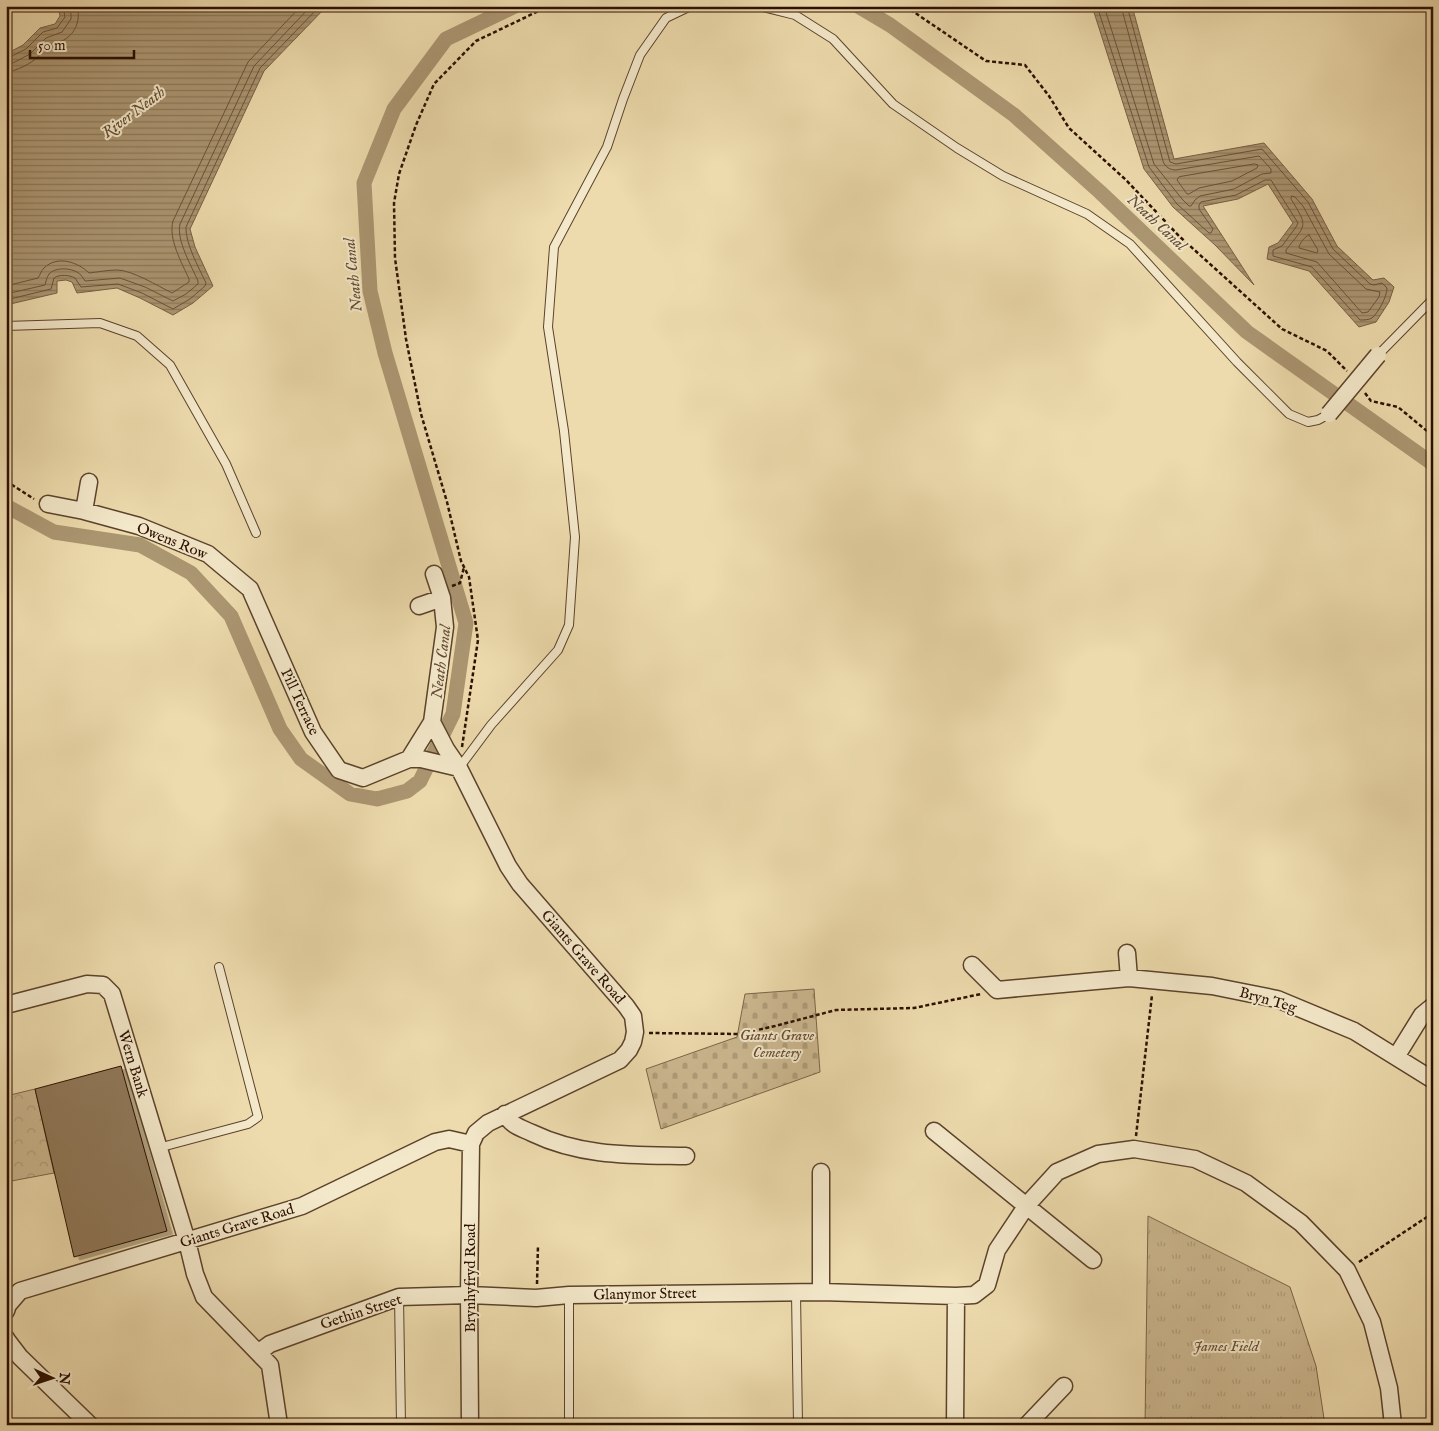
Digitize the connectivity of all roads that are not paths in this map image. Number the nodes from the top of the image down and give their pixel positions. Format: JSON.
{"nodes":[{"id":1,"x":691,"y":6,"type":"edge"},
{"id":2,"x":759,"y":6,"type":"edge"},
{"id":3,"x":1433,"y":299,"type":"edge"},
{"id":4,"x":6,"y":326,"type":"edge"},
{"id":5,"x":1378,"y":355,"type":"joint"},
{"id":6,"x":1329,"y":414,"type":"joint"},
{"id":7,"x":89,"y":482,"type":"dead end"},
{"id":8,"x":48,"y":504,"type":"road end"},
{"id":9,"x":84,"y":511,"type":"junction"},
{"id":10,"x":256,"y":533,"type":"dead end"},
{"id":11,"x":434,"y":574,"type":"dead end"},
{"id":12,"x":250,"y":589,"type":"joint"},
{"id":13,"x":442,"y":598,"type":"junction"},
{"id":14,"x":419,"y":606,"type":"dead end"},
{"id":15,"x":434,"y":725,"type":"junction"},
{"id":16,"x":443,"y":756,"type":"junction"},
{"id":17,"x":415,"y":759,"type":"junction"},
{"id":18,"x":459,"y":768,"type":"junction"},
{"id":19,"x":1127,"y":954,"type":"dead end"},
{"id":20,"x":972,"y":965,"type":"dead end"},
{"id":21,"x":219,"y":967,"type":"dead end"},
{"id":22,"x":1129,"y":978,"type":"junction"},
{"id":23,"x":6,"y":1005,"type":"edge"},
{"id":24,"x":1433,"y":1006,"type":"edge"},
{"id":25,"x":1396,"y":1057,"type":"junction"},
{"id":26,"x":1433,"y":1080,"type":"edge"},
{"id":27,"x":505,"y":1114,"type":"junction"},
{"id":28,"x":934,"y":1131,"type":"dead end"},
{"id":29,"x":473,"y":1138,"type":"junction"},
{"id":30,"x":158,"y":1148,"type":"junction"},
{"id":31,"x":686,"y":1156,"type":"dead end"},
{"id":32,"x":821,"y":1172,"type":"dead end"},
{"id":33,"x":1026,"y":1206,"type":"junction"},
{"id":34,"x":187,"y":1241,"type":"junction"},
{"id":35,"x":1093,"y":1260,"type":"dead end"},
{"id":36,"x":821,"y":1292,"type":"junction"},
{"id":37,"x":796,"y":1293,"type":"junction"},
{"id":38,"x":469,"y":1295,"type":"junction"},
{"id":39,"x":569,"y":1295,"type":"junction"},
{"id":40,"x":956,"y":1296,"type":"junction"},
{"id":41,"x":400,"y":1297,"type":"junction"},
{"id":42,"x":6,"y":1311,"type":"edge"},
{"id":43,"x":6,"y":1338,"type":"edge"},
{"id":44,"x":259,"y":1352,"type":"junction"},
{"id":45,"x":1064,"y":1386,"type":"dead end"},
{"id":46,"x":90,"y":1425,"type":"edge"},
{"id":47,"x":279,"y":1425,"type":"edge"},
{"id":48,"x":400,"y":1425,"type":"edge"},
{"id":49,"x":470,"y":1425,"type":"edge"},
{"id":50,"x":569,"y":1425,"type":"edge"},
{"id":51,"x":798,"y":1425,"type":"edge"},
{"id":52,"x":955,"y":1425,"type":"edge"},
{"id":53,"x":1027,"y":1425,"type":"edge"},
{"id":54,"x":1393,"y":1425,"type":"edge"}],
"edges":[{"from":1,"to":18,"type":"lane"},
{"from":2,"to":6,"type":"lane"},
{"from":3,"to":5,"type":"lane"},
{"from":4,"to":10,"type":"lane"},
{"from":5,"to":6,"type":"street","bridge":true},
{"from":7,"to":9,"type":"street"},
{"from":8,"to":9,"type":"street","name":"Owens Row"},
{"from":9,"to":12,"type":"street","name":"Owens Row"},
{"from":11,"to":13,"type":"street"},
{"from":12,"to":17,"type":"street","name":"Pill Terrace"},
{"from":13,"to":14,"type":"street"},
{"from":13,"to":15,"type":"street"},
{"from":15,"to":16,"type":"street","name":"Giants Grave Road"},
{"from":15,"to":17,"type":"street"},
{"from":16,"to":17,"type":"street"},
{"from":16,"to":18,"type":"street","name":"Giants Grave Road"},
{"from":18,"to":27,"type":"street","name":"Giants Grave Road"},
{"from":19,"to":22,"type":"street"},
{"from":20,"to":22,"type":"street","name":"Bryn Teg"},
{"from":21,"to":30,"type":"lane"},
{"from":22,"to":25,"type":"street","name":"Bryn Teg"},
{"from":23,"to":30,"type":"street","name":"Wern Bank"},
{"from":24,"to":25,"type":"street"},
{"from":25,"to":26,"type":"street","name":"Bryn Teg"},
{"from":27,"to":29,"type":"street"},
{"from":27,"to":31,"type":"street"},
{"from":28,"to":33,"type":"street"},
{"from":29,"to":34,"type":"street","name":"Giants Grave Road"},
{"from":29,"to":38,"type":"street","name":"Brynhyfryd Road"},
{"from":30,"to":34,"type":"street","name":"Wern Bank"},
{"from":32,"to":36,"type":"street"},
{"from":33,"to":35,"type":"street"},
{"from":33,"to":40,"type":"street","name":"Glanymor Street"},
{"from":33,"to":54,"type":"street"},
{"from":34,"to":42,"type":"street","name":"Giants Grave Road"},
{"from":34,"to":44,"type":"street","name":"Wern Bank"},
{"from":36,"to":37,"type":"street","name":"Glanymor Street"},
{"from":36,"to":40,"type":"street","name":"Glanymor Street"},
{"from":37,"to":39,"type":"street","name":"Glanymor Street"},
{"from":37,"to":51,"type":"lane"},
{"from":38,"to":39,"type":"street","name":"Glanymor Street"},
{"from":38,"to":41,"type":"street","name":"Gethin Street"},
{"from":38,"to":49,"type":"street","name":"Brynhyfryd Road"},
{"from":39,"to":50,"type":"lane"},
{"from":40,"to":52,"type":"street"},
{"from":41,"to":44,"type":"street","name":"Gethin Street"},
{"from":41,"to":48,"type":"lane"},
{"from":43,"to":46,"type":"street"},
{"from":44,"to":47,"type":"street","name":"Wern Bank"},
{"from":45,"to":53,"type":"street"}]}
